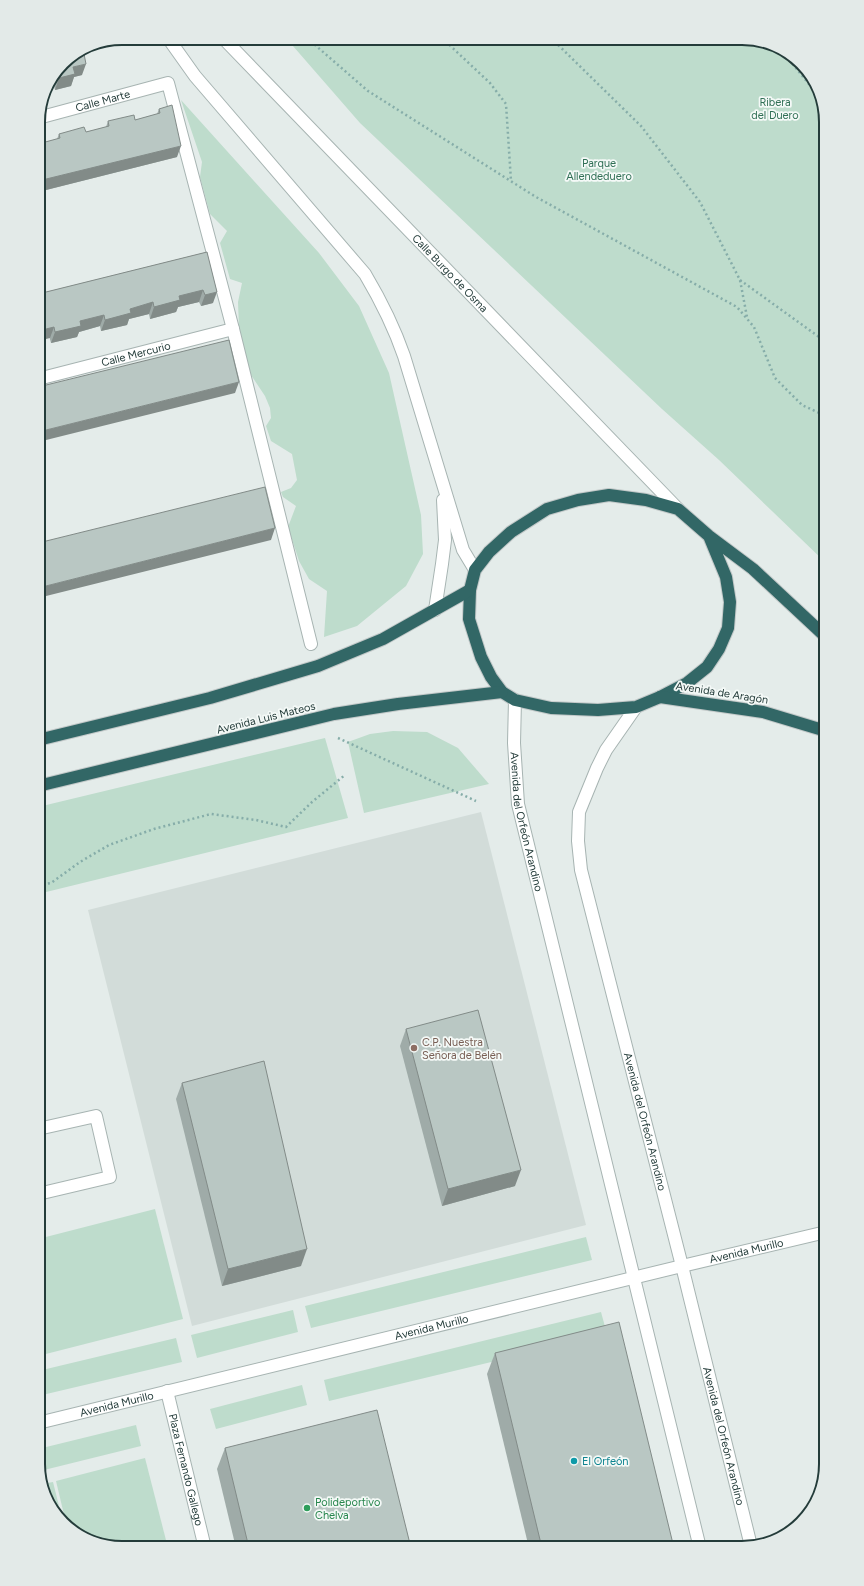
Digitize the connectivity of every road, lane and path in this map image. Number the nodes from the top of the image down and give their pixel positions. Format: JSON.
{"nodes":[{"id":1,"x":173,"y":45,"type":"edge"},
{"id":2,"x":230,"y":45,"type":"edge"},
{"id":3,"x":315,"y":45,"type":"edge"},
{"id":4,"x":449,"y":45,"type":"edge"},
{"id":5,"x":558,"y":45,"type":"edge"},
{"id":6,"x":796,"y":68,"type":"edge"},
{"id":7,"x":809,"y":84,"type":"edge"},
{"id":8,"x":45,"y":116,"type":"edge"},
{"id":9,"x":511,"y":182,"type":"junction"},
{"id":10,"x":740,"y":280,"type":"junction"},
{"id":11,"x":747,"y":318,"type":"junction"},
{"id":12,"x":233,"y":330,"type":"junction"},
{"id":13,"x":819,"y":337,"type":"edge"},
{"id":14,"x":45,"y":377,"type":"edge"},
{"id":15,"x":819,"y":413,"type":"edge"},
{"id":16,"x":442,"y":482,"type":"junction"},
{"id":17,"x":678,"y":508,"type":"junction"},
{"id":18,"x":709,"y":536,"type":"junction"},
{"id":19,"x":475,"y":570,"type":"junction"},
{"id":20,"x":470,"y":590,"type":"junction"},
{"id":21,"x":434,"y":610,"type":"junction"},
{"id":22,"x":819,"y":631,"type":"edge"},
{"id":23,"x":311,"y":644,"type":"dead end"},
{"id":24,"x":502,"y":692,"type":"junction"},
{"id":25,"x":660,"y":697,"type":"junction"},
{"id":26,"x":515,"y":700,"type":"junction"},
{"id":27,"x":636,"y":707,"type":"junction"},
{"id":28,"x":819,"y":729,"type":"edge"},
{"id":29,"x":45,"y":738,"type":"edge"},
{"id":30,"x":338,"y":738,"type":"dead end"},
{"id":31,"x":345,"y":774,"type":"dead end"},
{"id":32,"x":45,"y":784,"type":"edge"},
{"id":33,"x":476,"y":800,"type":"dead end"},
{"id":34,"x":45,"y":884,"type":"edge"},
{"id":35,"x":45,"y":1127,"type":"edge"},
{"id":36,"x":45,"y":1192,"type":"edge"},
{"id":37,"x":819,"y":1234,"type":"edge"},
{"id":38,"x":682,"y":1266,"type":"junction"},
{"id":39,"x":634,"y":1278,"type":"junction"},
{"id":40,"x":167,"y":1391,"type":"junction"},
{"id":41,"x":45,"y":1421,"type":"edge"},
{"id":42,"x":750,"y":1540,"type":"edge"},
{"id":43,"x":203,"y":1541,"type":"edge"},
{"id":44,"x":698,"y":1541,"type":"edge"}],
"edges":[{"from":1,"to":16,"type":"street"},
{"from":2,"to":17,"type":"street","name":"Calle Burgo de Osma"},
{"from":3,"to":9,"type":"path"},
{"from":4,"to":9,"type":"path"},
{"from":5,"to":10,"type":"path"},
{"from":6,"to":7,"type":"path"},
{"from":8,"to":12,"type":"street","name":"Calle Marte"},
{"from":9,"to":11,"type":"path"},
{"from":10,"to":11,"type":"path"},
{"from":10,"to":13,"type":"path"},
{"from":11,"to":15,"type":"path"},
{"from":12,"to":14,"type":"street","name":"Calle Mercurio"},
{"from":12,"to":23,"type":"street"},
{"from":16,"to":19,"type":"street"},
{"from":16,"to":21,"type":"street"},
{"from":17,"to":18,"type":"highway"},
{"from":17,"to":19,"type":"highway"},
{"from":18,"to":22,"type":"highway"},
{"from":18,"to":25,"type":"highway"},
{"from":19,"to":20,"type":"highway"},
{"from":20,"to":21,"type":"highway"},
{"from":20,"to":24,"type":"highway"},
{"from":21,"to":29,"type":"highway"},
{"from":24,"to":26,"type":"highway"},
{"from":24,"to":32,"type":"highway","name":"Avenida Luis Mateos"},
{"from":25,"to":27,"type":"highway"},
{"from":25,"to":28,"type":"highway","name":"Avenida de Aragón"},
{"from":26,"to":27,"type":"highway"},
{"from":26,"to":39,"type":"street","name":"Avenida del Orfeón Arandino"},
{"from":27,"to":38,"type":"street","name":"Avenida del Orfeón Arandino"},
{"from":30,"to":33,"type":"path"},
{"from":31,"to":34,"type":"path"},
{"from":35,"to":36,"type":"street"},
{"from":37,"to":38,"type":"street","name":"Avenida Murillo"},
{"from":38,"to":39,"type":"street","name":"Avenida Murillo"},
{"from":38,"to":42,"type":"street","name":"Avenida del Orfeón Arandino"},
{"from":39,"to":40,"type":"street","name":"Avenida Murillo"},
{"from":39,"to":44,"type":"street","name":"Avenida del Orfeón Arandino"},
{"from":40,"to":41,"type":"street","name":"Avenida Murillo"},
{"from":40,"to":43,"type":"street","name":"Plaza Fernando Gallego"}]}
